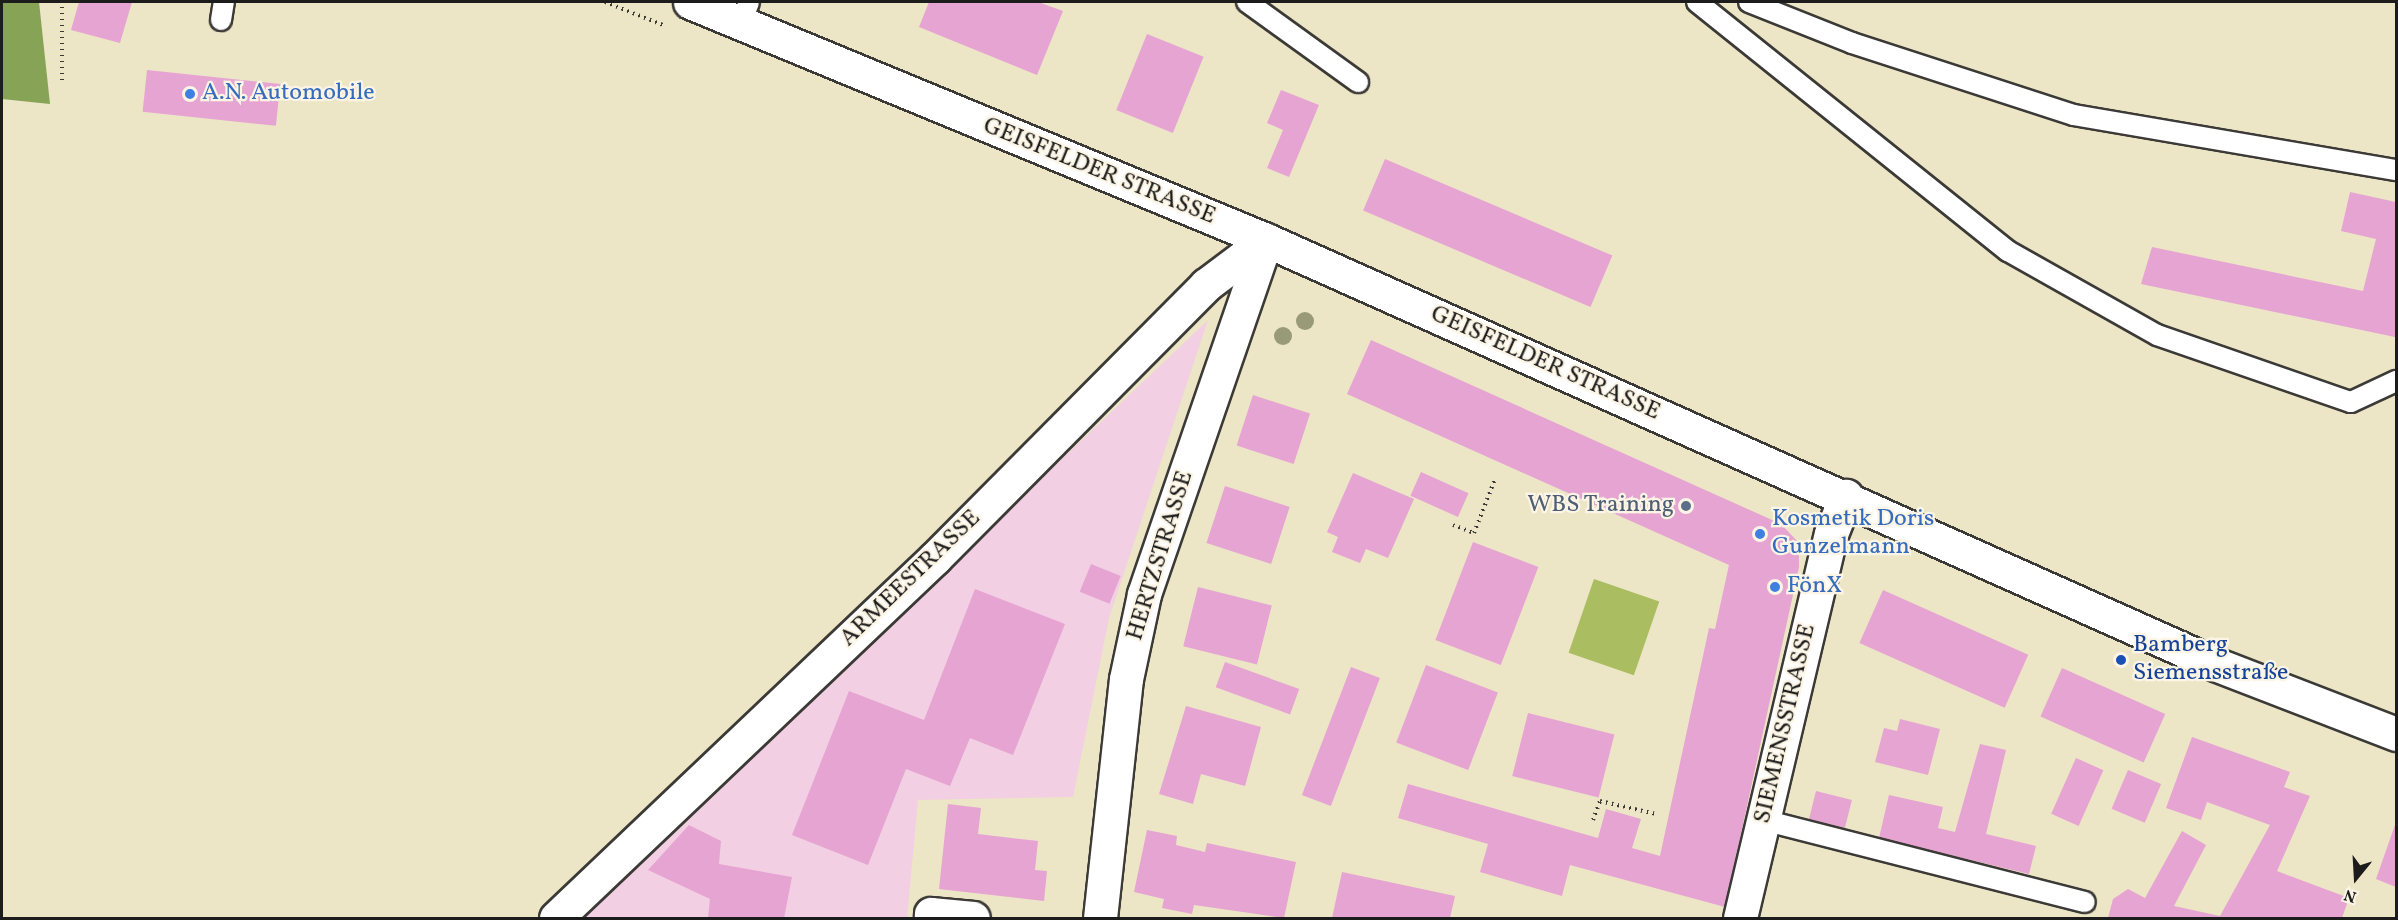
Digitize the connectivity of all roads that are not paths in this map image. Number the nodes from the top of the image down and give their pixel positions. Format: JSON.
{"nodes":[{"id":1,"x":690,"y":2,"type":"edge"},
{"id":2,"x":1247,"y":2,"type":"edge"},
{"id":3,"x":1697,"y":2,"type":"edge"},
{"id":4,"x":1749,"y":2,"type":"edge"},
{"id":5,"x":745,"y":12,"type":"edge"},
{"id":6,"x":1359,"y":82,"type":"dead end"},
{"id":7,"x":2397,"y":170,"type":"edge"},
{"id":8,"x":1266,"y":240,"type":"junction"},
{"id":9,"x":2397,"y":381,"type":"edge"},
{"id":10,"x":1846,"y":496,"type":"junction"},
{"id":11,"x":2397,"y":734,"type":"edge"},
{"id":12,"x":1763,"y":820,"type":"junction"},
{"id":13,"x":2085,"y":902,"type":"dead end"},
{"id":14,"x":556,"y":918,"type":"edge"},
{"id":15,"x":931,"y":918,"type":"edge"},
{"id":16,"x":973,"y":918,"type":"edge"},
{"id":17,"x":1100,"y":918,"type":"edge"},
{"id":18,"x":1740,"y":918,"type":"edge"}],
"edges":[{"from":1,"to":5,"type":"street","name":"GEISFELDER STRASSE"},
{"from":2,"to":6,"type":"lane"},
{"from":3,"to":9,"type":"lane"},
{"from":4,"to":7,"type":"lane"},
{"from":5,"to":8,"type":"street","name":"GEISFELDER STRASSE"},
{"from":8,"to":10,"type":"street","name":"GEISFELDER STRASSE"},
{"from":8,"to":14,"type":"street","name":"ARMEESTRASSE"},
{"from":8,"to":17,"type":"street","name":"HERTZSTRASSE"},
{"from":10,"to":11,"type":"street","name":"GEISFELDER STRASSE"},
{"from":10,"to":12,"type":"street","name":"SIEMENSSTRASSE"},
{"from":12,"to":13,"type":"lane"},
{"from":12,"to":18,"type":"street","name":"SIEMENSSTRASSE"},
{"from":15,"to":16,"type":"street"}]}
